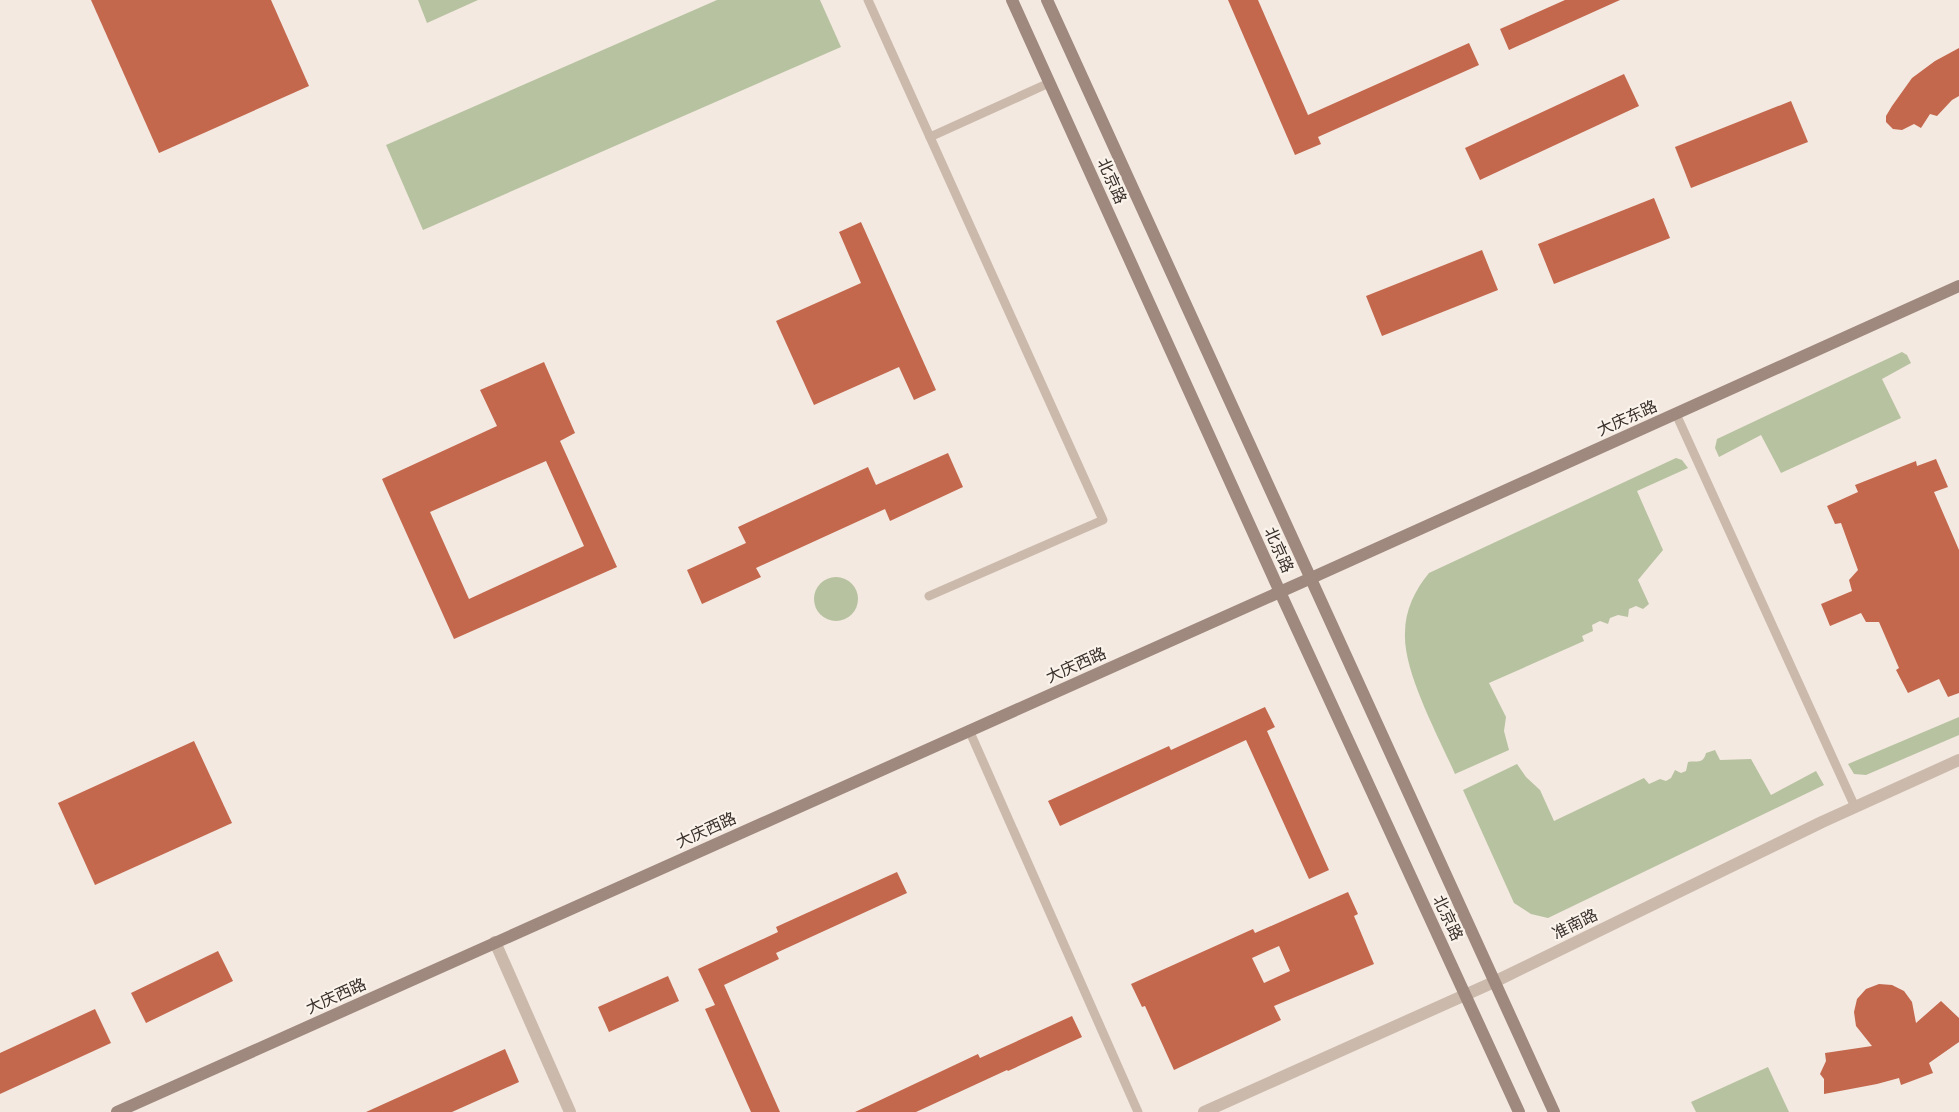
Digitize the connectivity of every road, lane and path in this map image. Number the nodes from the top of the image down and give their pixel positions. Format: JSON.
{"nodes":[{"id":1,"x":868,"y":0,"type":"edge"},
{"id":2,"x":1012,"y":0,"type":"edge"},
{"id":3,"x":1047,"y":0,"type":"edge"},
{"id":4,"x":1049,"y":83,"type":"junction"},
{"id":5,"x":930,"y":137,"type":"junction"},
{"id":6,"x":1959,"y":286,"type":"edge"},
{"id":7,"x":1676,"y":414,"type":"junction"},
{"id":8,"x":1309,"y":579,"type":"junction"},
{"id":9,"x":1280,"y":592,"type":"junction"},
{"id":10,"x":929,"y":596,"type":"dead end"},
{"id":11,"x":970,"y":730,"type":"junction"},
{"id":12,"x":1959,"y":760,"type":"edge"},
{"id":13,"x":1855,"y":807,"type":"junction"},
{"id":14,"x":495,"y":942,"type":"junction"},
{"id":15,"x":1494,"y":982,"type":"junction"},
{"id":16,"x":1465,"y":995,"type":"junction"},
{"id":17,"x":117,"y":1112,"type":"edge"},
{"id":18,"x":570,"y":1112,"type":"edge"},
{"id":19,"x":1138,"y":1112,"type":"edge"},
{"id":20,"x":1204,"y":1112,"type":"edge"},
{"id":21,"x":1519,"y":1112,"type":"edge"},
{"id":22,"x":1554,"y":1112,"type":"edge"}],
"edges":[{"from":1,"to":5,"type":"lane"},
{"from":2,"to":4,"type":"main road","name":"北京路"},
{"from":3,"to":8,"type":"main road","name":"北京路"},
{"from":4,"to":5,"type":"lane"},
{"from":4,"to":9,"type":"main road","name":"北京路"},
{"from":5,"to":10,"type":"lane"},
{"from":6,"to":7,"type":"main road","name":"大庆东路"},
{"from":7,"to":8,"type":"main road","name":"大庆东路"},
{"from":7,"to":13,"type":"lane"},
{"from":8,"to":9,"type":"main road","name":"大庆西路"},
{"from":8,"to":15,"type":"main road","name":"北京路"},
{"from":9,"to":11,"type":"main road","name":"大庆西路"},
{"from":9,"to":16,"type":"main road","name":"北京路"},
{"from":11,"to":14,"type":"main road","name":"大庆西路"},
{"from":11,"to":19,"type":"lane"},
{"from":12,"to":13,"type":"street","name":"准南路"},
{"from":13,"to":15,"type":"street","name":"准南路"},
{"from":14,"to":17,"type":"main road","name":"大庆西路"},
{"from":14,"to":18,"type":"street"},
{"from":15,"to":16,"type":"street","name":"准南路"},
{"from":15,"to":22,"type":"main road","name":"北京路"},
{"from":16,"to":20,"type":"street","name":"准南路"},
{"from":16,"to":21,"type":"main road","name":"北京路"}]}
